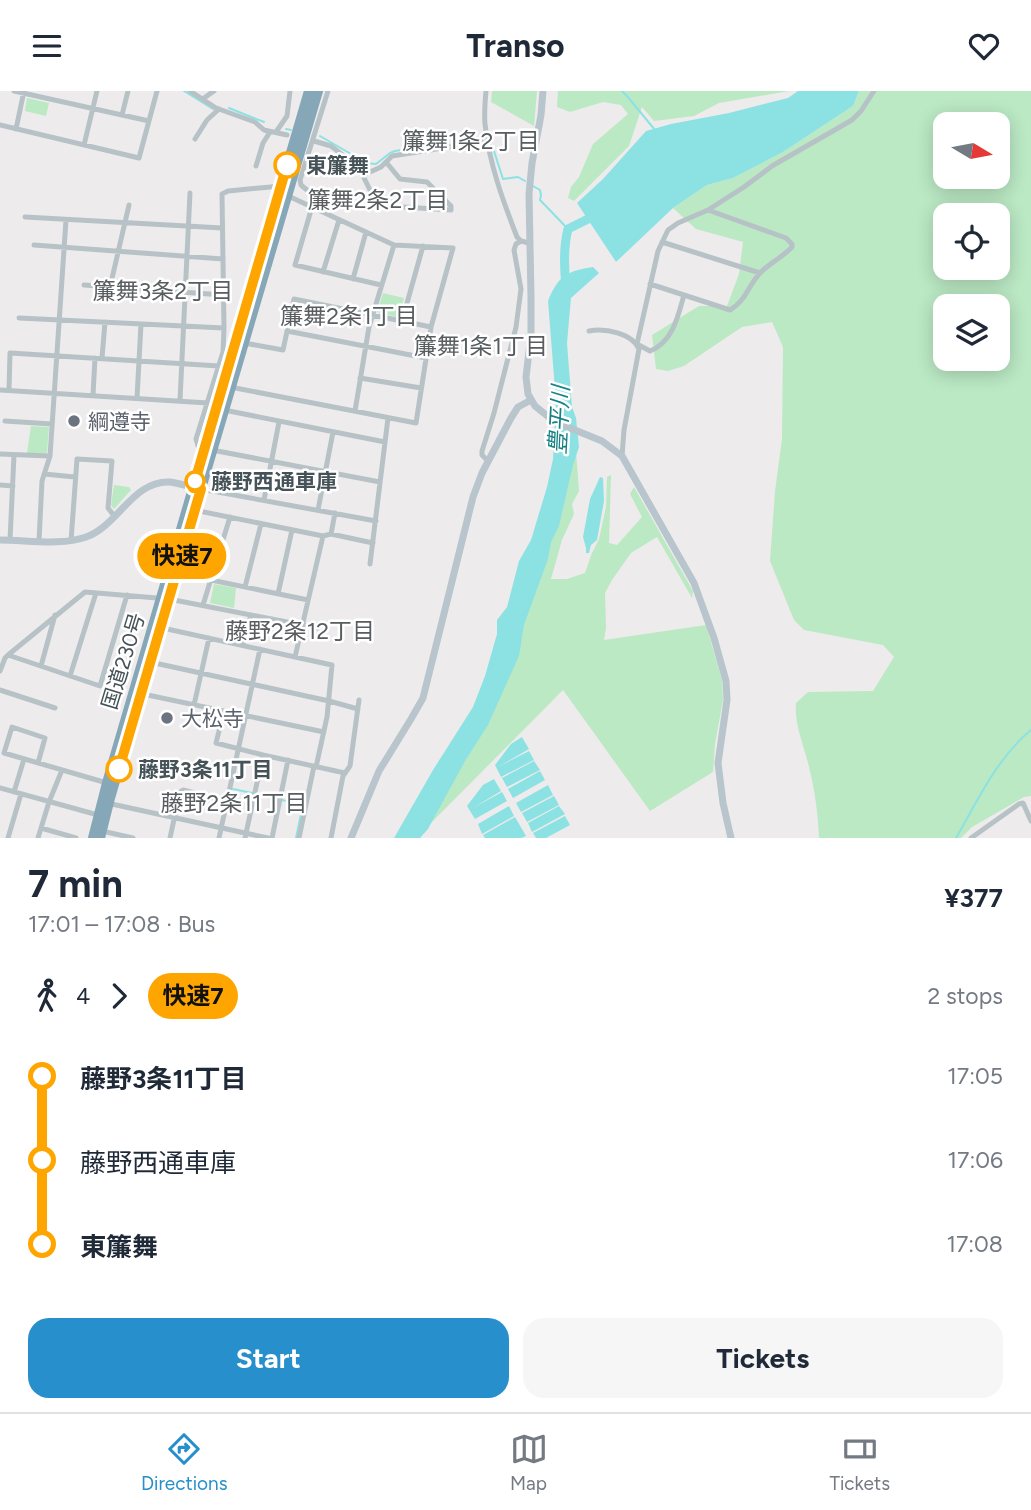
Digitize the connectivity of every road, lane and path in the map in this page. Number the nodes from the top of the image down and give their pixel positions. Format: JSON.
{"nodes":[{"id":1,"x":14,"y":91,"type":"edge"},
{"id":2,"x":97,"y":91,"type":"edge"},
{"id":3,"x":128,"y":91,"type":"edge"},
{"id":4,"x":157,"y":91,"type":"edge"},
{"id":5,"x":190,"y":91,"type":"edge"},
{"id":6,"x":214,"y":91,"type":"edge"},
{"id":7,"x":290,"y":91,"type":"edge"},
{"id":8,"x":317,"y":91,"type":"edge"},
{"id":9,"x":874,"y":91,"type":"edge"},
{"id":10,"x":24,"y":92,"type":"edge"},
{"id":11,"x":486,"y":93,"type":"edge"},
{"id":12,"x":543,"y":93,"type":"edge"},
{"id":13,"x":205,"y":95,"type":"edge"},
{"id":14,"x":93,"y":109,"type":"junction"},
{"id":15,"x":219,"y":109,"type":"junction"},
{"id":16,"x":122,"y":115,"type":"junction"},
{"id":17,"x":149,"y":121,"type":"junction"},
{"id":18,"x":0,"y":125,"type":"edge"},
{"id":19,"x":16,"y":129,"type":"junction"},
{"id":20,"x":273,"y":132,"type":"junction"},
{"id":21,"x":287,"y":135,"type":"dead end"},
{"id":22,"x":195,"y":139,"type":"dead end"},
{"id":23,"x":314,"y":141,"type":"junction"},
{"id":24,"x":487,"y":141,"type":"junction"},
{"id":25,"x":84,"y":145,"type":"junction"},
{"id":26,"x":386,"y":162,"type":"junction"},
{"id":27,"x":256,"y":166,"type":"dead end"},
{"id":28,"x":367,"y":170,"type":"junction"},
{"id":29,"x":283,"y":191,"type":"junction"},
{"id":30,"x":190,"y":193,"type":"dead end"},
{"id":31,"x":129,"y":205,"type":"dead end"},
{"id":32,"x":311,"y":207,"type":"junction"},
{"id":33,"x":708,"y":210,"type":"junction"},
{"id":34,"x":25,"y":218,"type":"dead end"},
{"id":35,"x":66,"y":220,"type":"junction"},
{"id":36,"x":339,"y":220,"type":"junction"},
{"id":37,"x":125,"y":223,"type":"junction"},
{"id":38,"x":189,"y":227,"type":"junction"},
{"id":39,"x":222,"y":228,"type":"junction"},
{"id":40,"x":366,"y":232,"type":"junction"},
{"id":41,"x":525,"y":242,"type":"junction"},
{"id":42,"x":662,"y":242,"type":"junction"},
{"id":43,"x":394,"y":244,"type":"junction"},
{"id":44,"x":34,"y":245,"type":"dead end"},
{"id":45,"x":423,"y":246,"type":"junction"},
{"id":46,"x":64,"y":248,"type":"junction"},
{"id":47,"x":119,"y":252,"type":"junction"},
{"id":48,"x":187,"y":257,"type":"junction"},
{"id":49,"x":223,"y":259,"type":"junction"},
{"id":50,"x":324,"y":272,"type":"junction"},
{"id":51,"x":760,"y":273,"type":"junction"},
{"id":52,"x":353,"y":279,"type":"junction"},
{"id":53,"x":84,"y":285,"type":"dead end"},
{"id":54,"x":381,"y":285,"type":"junction"},
{"id":55,"x":650,"y":285,"type":"junction"},
{"id":56,"x":110,"y":287,"type":"junction"},
{"id":57,"x":186,"y":292,"type":"junction"},
{"id":58,"x":223,"y":295,"type":"junction"},
{"id":59,"x":684,"y":295,"type":"junction"},
{"id":60,"x":372,"y":314,"type":"junction"},
{"id":61,"x":19,"y":317,"type":"dead end"},
{"id":62,"x":59,"y":320,"type":"junction"},
{"id":63,"x":402,"y":321,"type":"junction"},
{"id":64,"x":104,"y":322,"type":"junction"},
{"id":65,"x":141,"y":324,"type":"junction"},
{"id":66,"x":184,"y":326,"type":"junction"},
{"id":67,"x":431,"y":327,"type":"junction"},
{"id":68,"x":224,"y":328,"type":"junction"},
{"id":69,"x":287,"y":331,"type":"junction"},
{"id":70,"x":589,"y":331,"type":"dead end"},
{"id":71,"x":243,"y":343,"type":"junction"},
{"id":72,"x":637,"y":345,"type":"junction"},
{"id":73,"x":366,"y":346,"type":"junction"},
{"id":74,"x":57,"y":356,"type":"junction"},
{"id":75,"x":95,"y":358,"type":"junction"},
{"id":76,"x":102,"y":358,"type":"junction"},
{"id":77,"x":426,"y":358,"type":"junction"},
{"id":78,"x":138,"y":361,"type":"junction"},
{"id":79,"x":182,"y":364,"type":"junction"},
{"id":80,"x":0,"y":365,"type":"edge"},
{"id":81,"x":10,"y":365,"type":"junction"},
{"id":82,"x":219,"y":366,"type":"junction"},
{"id":83,"x":360,"y":378,"type":"junction"},
{"id":84,"x":230,"y":387,"type":"junction"},
{"id":85,"x":421,"y":388,"type":"junction"},
{"id":86,"x":0,"y":390,"type":"edge"},
{"id":87,"x":9,"y":390,"type":"junction"},
{"id":88,"x":55,"y":393,"type":"junction"},
{"id":89,"x":93,"y":395,"type":"junction"},
{"id":90,"x":137,"y":398,"type":"junction"},
{"id":91,"x":180,"y":400,"type":"junction"},
{"id":92,"x":208,"y":403,"type":"junction"},
{"id":93,"x":533,"y":403,"type":"junction"},
{"id":94,"x":224,"y":410,"type":"junction"},
{"id":95,"x":355,"y":411,"type":"junction"},
{"id":96,"x":388,"y":418,"type":"junction"},
{"id":97,"x":5,"y":421,"type":"dead end"},
{"id":98,"x":279,"y":422,"type":"junction"},
{"id":99,"x":52,"y":424,"type":"junction"},
{"id":100,"x":333,"y":432,"type":"junction"},
{"id":101,"x":385,"y":442,"type":"junction"},
{"id":102,"x":209,"y":452,"type":"junction"},
{"id":103,"x":0,"y":454,"type":"edge"},
{"id":104,"x":14,"y":455,"type":"junction"},
{"id":105,"x":50,"y":456,"type":"junction"},
{"id":106,"x":622,"y":456,"type":"junction"},
{"id":107,"x":488,"y":461,"type":"junction"},
{"id":108,"x":272,"y":462,"type":"junction"},
{"id":109,"x":325,"y":472,"type":"junction"},
{"id":110,"x":44,"y":474,"type":"junction"},
{"id":111,"x":75,"y":477,"type":"junction"},
{"id":112,"x":380,"y":482,"type":"junction"},
{"id":113,"x":0,"y":485,"type":"edge"},
{"id":114,"x":13,"y":486,"type":"junction"},
{"id":115,"x":197,"y":488,"type":"junction"},
{"id":116,"x":264,"y":500,"type":"junction"},
{"id":117,"x":191,"y":510,"type":"junction"},
{"id":118,"x":318,"y":510,"type":"junction"},
{"id":119,"x":335,"y":513,"type":"junction"},
{"id":120,"x":115,"y":517,"type":"junction"},
{"id":121,"x":230,"y":517,"type":"junction"},
{"id":122,"x":376,"y":521,"type":"junction"},
{"id":123,"x":261,"y":524,"type":"junction"},
{"id":124,"x":292,"y":530,"type":"junction"},
{"id":125,"x":331,"y":534,"type":"junction"},
{"id":126,"x":323,"y":536,"type":"junction"},
{"id":127,"x":0,"y":540,"type":"edge"},
{"id":128,"x":10,"y":540,"type":"junction"},
{"id":129,"x":39,"y":541,"type":"junction"},
{"id":130,"x":71,"y":541,"type":"junction"},
{"id":131,"x":373,"y":543,"type":"junction"},
{"id":132,"x":370,"y":564,"type":"dead end"},
{"id":133,"x":211,"y":580,"type":"junction"},
{"id":134,"x":246,"y":587,"type":"junction"},
{"id":135,"x":96,"y":593,"type":"junction"},
{"id":136,"x":278,"y":594,"type":"junction"},
{"id":137,"x":127,"y":595,"type":"junction"},
{"id":138,"x":166,"y":598,"type":"junction"},
{"id":139,"x":308,"y":600,"type":"junction"},
{"id":140,"x":203,"y":605,"type":"junction"},
{"id":141,"x":55,"y":615,"type":"junction"},
{"id":142,"x":251,"y":615,"type":"junction"},
{"id":143,"x":303,"y":625,"type":"junction"},
{"id":144,"x":157,"y":626,"type":"junction"},
{"id":145,"x":318,"y":628,"type":"dead end"},
{"id":146,"x":209,"y":638,"type":"junction"},
{"id":147,"x":243,"y":645,"type":"junction"},
{"id":148,"x":260,"y":649,"type":"junction"},
{"id":149,"x":8,"y":655,"type":"junction"},
{"id":150,"x":295,"y":657,"type":"junction"},
{"id":151,"x":147,"y":661,"type":"junction"},
{"id":152,"x":41,"y":666,"type":"junction"},
{"id":153,"x":0,"y":671,"type":"edge"},
{"id":154,"x":201,"y":673,"type":"junction"},
{"id":155,"x":70,"y":676,"type":"junction"},
{"id":156,"x":252,"y":685,"type":"junction"},
{"id":157,"x":0,"y":690,"type":"edge"},
{"id":158,"x":138,"y":693,"type":"junction"},
{"id":159,"x":359,"y":700,"type":"dead end"},
{"id":160,"x":329,"y":701,"type":"junction"},
{"id":161,"x":194,"y":705,"type":"junction"},
{"id":162,"x":55,"y":708,"type":"dead end"},
{"id":163,"x":358,"y":709,"type":"junction"},
{"id":164,"x":224,"y":711,"type":"junction"},
{"id":165,"x":245,"y":716,"type":"junction"},
{"id":166,"x":324,"y":732,"type":"junction"},
{"id":167,"x":237,"y":749,"type":"junction"},
{"id":168,"x":263,"y":755,"type":"junction"},
{"id":169,"x":24,"y":759,"type":"junction"},
{"id":170,"x":288,"y":760,"type":"junction"},
{"id":171,"x":38,"y":763,"type":"junction"},
{"id":172,"x":315,"y":766,"type":"junction"},
{"id":173,"x":62,"y":770,"type":"junction"},
{"id":174,"x":345,"y":773,"type":"junction"},
{"id":175,"x":107,"y":783,"type":"junction"},
{"id":176,"x":0,"y":788,"type":"edge"},
{"id":177,"x":17,"y":793,"type":"junction"},
{"id":178,"x":227,"y":801,"type":"junction"},
{"id":179,"x":49,"y":802,"type":"junction"},
{"id":180,"x":105,"y":802,"type":"junction"},
{"id":181,"x":98,"y":815,"type":"junction"},
{"id":182,"x":174,"y":816,"type":"junction"},
{"id":183,"x":1031,"y":821,"type":"edge"},
{"id":184,"x":221,"y":827,"type":"junction"},
{"id":185,"x":41,"y":828,"type":"junction"},
{"id":186,"x":98,"y":836,"type":"edge"},
{"id":187,"x":245,"y":836,"type":"edge"},
{"id":188,"x":8,"y":838,"type":"edge"},
{"id":189,"x":38,"y":838,"type":"edge"},
{"id":190,"x":76,"y":838,"type":"edge"},
{"id":191,"x":133,"y":838,"type":"edge"},
{"id":192,"x":170,"y":838,"type":"edge"},
{"id":193,"x":219,"y":838,"type":"edge"},
{"id":194,"x":270,"y":838,"type":"edge"},
{"id":195,"x":299,"y":838,"type":"edge"},
{"id":196,"x":331,"y":838,"type":"edge"},
{"id":197,"x":351,"y":838,"type":"edge"},
{"id":198,"x":732,"y":838,"type":"edge"},
{"id":199,"x":971,"y":838,"type":"edge"}],
"edges":[{"from":1,"to":10,"type":"street"},
{"from":2,"to":14,"type":"street"},
{"from":3,"to":16,"type":"street"},
{"from":4,"to":17,"type":"street"},
{"from":5,"to":13,"type":"street"},
{"from":6,"to":13,"type":"street"},
{"from":7,"to":20,"type":"street"},
{"from":8,"to":23,"type":"street"},
{"from":8,"to":29,"type":"highway","name":"国道230号"},
{"from":9,"to":33,"type":"street"},
{"from":10,"to":14,"type":"street"},
{"from":10,"to":19,"type":"street"},
{"from":11,"to":24,"type":"street"},
{"from":12,"to":41,"type":"street"},
{"from":13,"to":15,"type":"street"},
{"from":14,"to":16,"type":"street"},
{"from":14,"to":25,"type":"street"},
{"from":15,"to":20,"type":"street"},
{"from":15,"to":22,"type":"street"},
{"from":16,"to":17,"type":"street"},
{"from":17,"to":25,"type":"street"},
{"from":18,"to":19,"type":"street"},
{"from":19,"to":25,"type":"street"},
{"from":20,"to":21,"type":"street"},
{"from":20,"to":27,"type":"street"},
{"from":23,"to":28,"type":"street"},
{"from":23,"to":32,"type":"street"},
{"from":24,"to":26,"type":"street"},
{"from":24,"to":41,"type":"street"},
{"from":26,"to":28,"type":"street"},
{"from":26,"to":28,"type":"street"},
{"from":29,"to":32,"type":"street"},
{"from":29,"to":39,"type":"street"},
{"from":29,"to":71,"type":"highway","name":"国道230号"},
{"from":29,"to":102,"type":"highway","name":"国道230号"},
{"from":30,"to":38,"type":"street"},
{"from":31,"to":37,"type":"street"},
{"from":32,"to":36,"type":"street"},
{"from":32,"to":50,"type":"street"},
{"from":33,"to":42,"type":"street"},
{"from":33,"to":51,"type":"street"},
{"from":34,"to":35,"type":"street"},
{"from":35,"to":37,"type":"street"},
{"from":35,"to":46,"type":"street"},
{"from":36,"to":40,"type":"street"},
{"from":36,"to":50,"type":"street"},
{"from":37,"to":38,"type":"street"},
{"from":37,"to":47,"type":"street"},
{"from":38,"to":39,"type":"street"},
{"from":38,"to":48,"type":"street"},
{"from":39,"to":49,"type":"street"},
{"from":40,"to":43,"type":"street"},
{"from":40,"to":52,"type":"street"},
{"from":41,"to":93,"type":"street"},
{"from":41,"to":107,"type":"street"},
{"from":42,"to":51,"type":"street"},
{"from":42,"to":55,"type":"street"},
{"from":43,"to":45,"type":"street"},
{"from":43,"to":54,"type":"street"},
{"from":44,"to":46,"type":"street"},
{"from":45,"to":63,"type":"street"},
{"from":45,"to":67,"type":"street"},
{"from":46,"to":47,"type":"street"},
{"from":46,"to":62,"type":"street"},
{"from":47,"to":48,"type":"street"},
{"from":47,"to":56,"type":"street"},
{"from":48,"to":49,"type":"street"},
{"from":48,"to":57,"type":"street"},
{"from":49,"to":58,"type":"street"},
{"from":50,"to":52,"type":"street"},
{"from":51,"to":59,"type":"street"},
{"from":52,"to":54,"type":"street"},
{"from":53,"to":56,"type":"street"},
{"from":54,"to":60,"type":"street"},
{"from":55,"to":59,"type":"street"},
{"from":55,"to":72,"type":"street"},
{"from":56,"to":57,"type":"street"},
{"from":57,"to":58,"type":"street"},
{"from":57,"to":66,"type":"street"},
{"from":58,"to":68,"type":"street"},
{"from":59,"to":72,"type":"street"},
{"from":60,"to":63,"type":"street"},
{"from":60,"to":69,"type":"street"},
{"from":60,"to":73,"type":"street"},
{"from":61,"to":62,"type":"street"},
{"from":62,"to":64,"type":"street"},
{"from":62,"to":74,"type":"street"},
{"from":63,"to":67,"type":"street"},
{"from":64,"to":65,"type":"street"},
{"from":64,"to":76,"type":"street"},
{"from":65,"to":66,"type":"street"},
{"from":65,"to":78,"type":"street"},
{"from":66,"to":68,"type":"street"},
{"from":66,"to":79,"type":"street"},
{"from":67,"to":77,"type":"street"},
{"from":68,"to":82,"type":"street"},
{"from":69,"to":71,"type":"street"},
{"from":69,"to":73,"type":"street"},
{"from":70,"to":72,"type":"street"},
{"from":71,"to":84,"type":"highway","name":"国道230号"},
{"from":72,"to":106,"type":"street"},
{"from":73,"to":77,"type":"street"},
{"from":73,"to":83,"type":"street"},
{"from":74,"to":75,"type":"street"},
{"from":74,"to":81,"type":"street"},
{"from":74,"to":88,"type":"street"},
{"from":75,"to":76,"type":"street"},
{"from":75,"to":89,"type":"street"},
{"from":76,"to":78,"type":"street"},
{"from":77,"to":85,"type":"street"},
{"from":78,"to":79,"type":"street"},
{"from":78,"to":90,"type":"street"},
{"from":79,"to":82,"type":"street"},
{"from":79,"to":91,"type":"street"},
{"from":80,"to":81,"type":"street"},
{"from":81,"to":87,"type":"street"},
{"from":82,"to":92,"type":"street"},
{"from":83,"to":85,"type":"street"},
{"from":83,"to":95,"type":"street"},
{"from":84,"to":94,"type":"highway","name":"国道230号"},
{"from":84,"to":95,"type":"street"},
{"from":85,"to":96,"type":"street"},
{"from":86,"to":87,"type":"street"},
{"from":87,"to":88,"type":"street"},
{"from":88,"to":89,"type":"street"},
{"from":88,"to":99,"type":"street"},
{"from":89,"to":90,"type":"street"},
{"from":90,"to":91,"type":"street"},
{"from":91,"to":92,"type":"street"},
{"from":92,"to":102,"type":"street"},
{"from":93,"to":106,"type":"street"},
{"from":93,"to":107,"type":"street"},
{"from":94,"to":98,"type":"street"},
{"from":94,"to":102,"type":"highway","name":"国道230号"},
{"from":95,"to":96,"type":"street"},
{"from":96,"to":101,"type":"street"},
{"from":97,"to":99,"type":"street"},
{"from":98,"to":100,"type":"street"},
{"from":98,"to":108,"type":"street"},
{"from":99,"to":105,"type":"street"},
{"from":100,"to":101,"type":"street"},
{"from":100,"to":109,"type":"street"},
{"from":101,"to":112,"type":"street"},
{"from":102,"to":108,"type":"street"},
{"from":102,"to":115,"type":"highway","name":"国道230号"},
{"from":103,"to":104,"type":"street"},
{"from":104,"to":105,"type":"street"},
{"from":104,"to":114,"type":"street"},
{"from":105,"to":110,"type":"street"},
{"from":106,"to":198,"type":"street"},
{"from":107,"to":197,"type":"street"},
{"from":108,"to":109,"type":"street"},
{"from":108,"to":116,"type":"street"},
{"from":109,"to":112,"type":"street"},
{"from":109,"to":118,"type":"street"},
{"from":110,"to":111,"type":"street"},
{"from":110,"to":129,"type":"street"},
{"from":111,"to":120,"type":"street"},
{"from":111,"to":130,"type":"street"},
{"from":112,"to":122,"type":"street"},
{"from":113,"to":114,"type":"street"},
{"from":114,"to":128,"type":"street"},
{"from":115,"to":116,"type":"street"},
{"from":115,"to":117,"type":"highway","name":"国道230号"},
{"from":115,"to":120,"type":"street"},
{"from":116,"to":118,"type":"street"},
{"from":117,"to":121,"type":"street"},
{"from":117,"to":138,"type":"highway","name":"国道230号"},
{"from":118,"to":119,"type":"street"},
{"from":119,"to":122,"type":"street"},
{"from":119,"to":125,"type":"street"},
{"from":120,"to":130,"type":"street"},
{"from":121,"to":123,"type":"street"},
{"from":121,"to":133,"type":"street"},
{"from":122,"to":131,"type":"street"},
{"from":123,"to":124,"type":"street"},
{"from":123,"to":134,"type":"street"},
{"from":124,"to":126,"type":"street"},
{"from":124,"to":136,"type":"street"},
{"from":125,"to":126,"type":"street"},
{"from":125,"to":131,"type":"street"},
{"from":126,"to":139,"type":"street"},
{"from":127,"to":128,"type":"street"},
{"from":128,"to":129,"type":"street"},
{"from":129,"to":130,"type":"street"},
{"from":131,"to":132,"type":"street"},
{"from":133,"to":134,"type":"street"},
{"from":133,"to":140,"type":"street"},
{"from":134,"to":136,"type":"street"},
{"from":135,"to":137,"type":"street"},
{"from":135,"to":141,"type":"street"},
{"from":135,"to":155,"type":"street"},
{"from":136,"to":139,"type":"street"},
{"from":137,"to":138,"type":"street"},
{"from":137,"to":155,"type":"street"},
{"from":138,"to":140,"type":"street"},
{"from":138,"to":144,"type":"highway","name":"国道230号"},
{"from":139,"to":143,"type":"street"},
{"from":140,"to":142,"type":"street"},
{"from":141,"to":149,"type":"street"},
{"from":141,"to":152,"type":"street"},
{"from":142,"to":143,"type":"street"},
{"from":142,"to":147,"type":"street"},
{"from":143,"to":145,"type":"street"},
{"from":143,"to":150,"type":"street"},
{"from":144,"to":146,"type":"street"},
{"from":144,"to":151,"type":"highway","name":"国道230号"},
{"from":146,"to":147,"type":"street"},
{"from":146,"to":154,"type":"street"},
{"from":147,"to":148,"type":"street"},
{"from":148,"to":150,"type":"street"},
{"from":148,"to":156,"type":"street"},
{"from":149,"to":152,"type":"street"},
{"from":149,"to":153,"type":"street"},
{"from":150,"to":160,"type":"street"},
{"from":151,"to":154,"type":"street"},
{"from":151,"to":158,"type":"highway","name":"国道230号"},
{"from":152,"to":155,"type":"street"},
{"from":154,"to":156,"type":"street"},
{"from":154,"to":161,"type":"street"},
{"from":156,"to":160,"type":"street"},
{"from":156,"to":165,"type":"street"},
{"from":157,"to":162,"type":"street"},
{"from":158,"to":161,"type":"street"},
{"from":158,"to":175,"type":"highway","name":"国道230号"},
{"from":158,"to":180,"type":"highway","name":"国道230号"},
{"from":159,"to":163,"type":"street"},
{"from":160,"to":163,"type":"street"},
{"from":160,"to":166,"type":"street"},
{"from":161,"to":164,"type":"street"},
{"from":163,"to":174,"type":"street"},
{"from":164,"to":165,"type":"street"},
{"from":164,"to":167,"type":"street"},
{"from":165,"to":166,"type":"street"},
{"from":165,"to":167,"type":"street"},
{"from":166,"to":172,"type":"street"},
{"from":167,"to":168,"type":"street"},
{"from":167,"to":178,"type":"street"},
{"from":168,"to":170,"type":"street"},
{"from":168,"to":187,"type":"street"},
{"from":169,"to":171,"type":"street"},
{"from":169,"to":171,"type":"street"},
{"from":169,"to":177,"type":"street"},
{"from":170,"to":172,"type":"street"},
{"from":170,"to":194,"type":"street"},
{"from":171,"to":173,"type":"street"},
{"from":172,"to":174,"type":"street"},
{"from":172,"to":195,"type":"street"},
{"from":173,"to":175,"type":"street"},
{"from":173,"to":179,"type":"street"},
{"from":174,"to":196,"type":"street"},
{"from":175,"to":180,"type":"highway","name":"国道230号"},
{"from":176,"to":177,"type":"street"},
{"from":177,"to":179,"type":"street"},
{"from":177,"to":188,"type":"street"},
{"from":178,"to":182,"type":"street"},
{"from":178,"to":184,"type":"street"},
{"from":179,"to":181,"type":"street"},
{"from":179,"to":185,"type":"street"},
{"from":180,"to":181,"type":"highway","name":"国道230号"},
{"from":180,"to":182,"type":"street"},
{"from":180,"to":186,"type":"highway","name":"国道230号"},
{"from":181,"to":186,"type":"highway","name":"国道230号"},
{"from":182,"to":184,"type":"street"},
{"from":182,"to":192,"type":"street"},
{"from":183,"to":199,"type":"street"},
{"from":184,"to":187,"type":"street"},
{"from":184,"to":193,"type":"street"},
{"from":185,"to":189,"type":"street"},
{"from":185,"to":190,"type":"street"},
{"from":186,"to":191,"type":"street"},
{"from":187,"to":194,"type":"street"}]}
